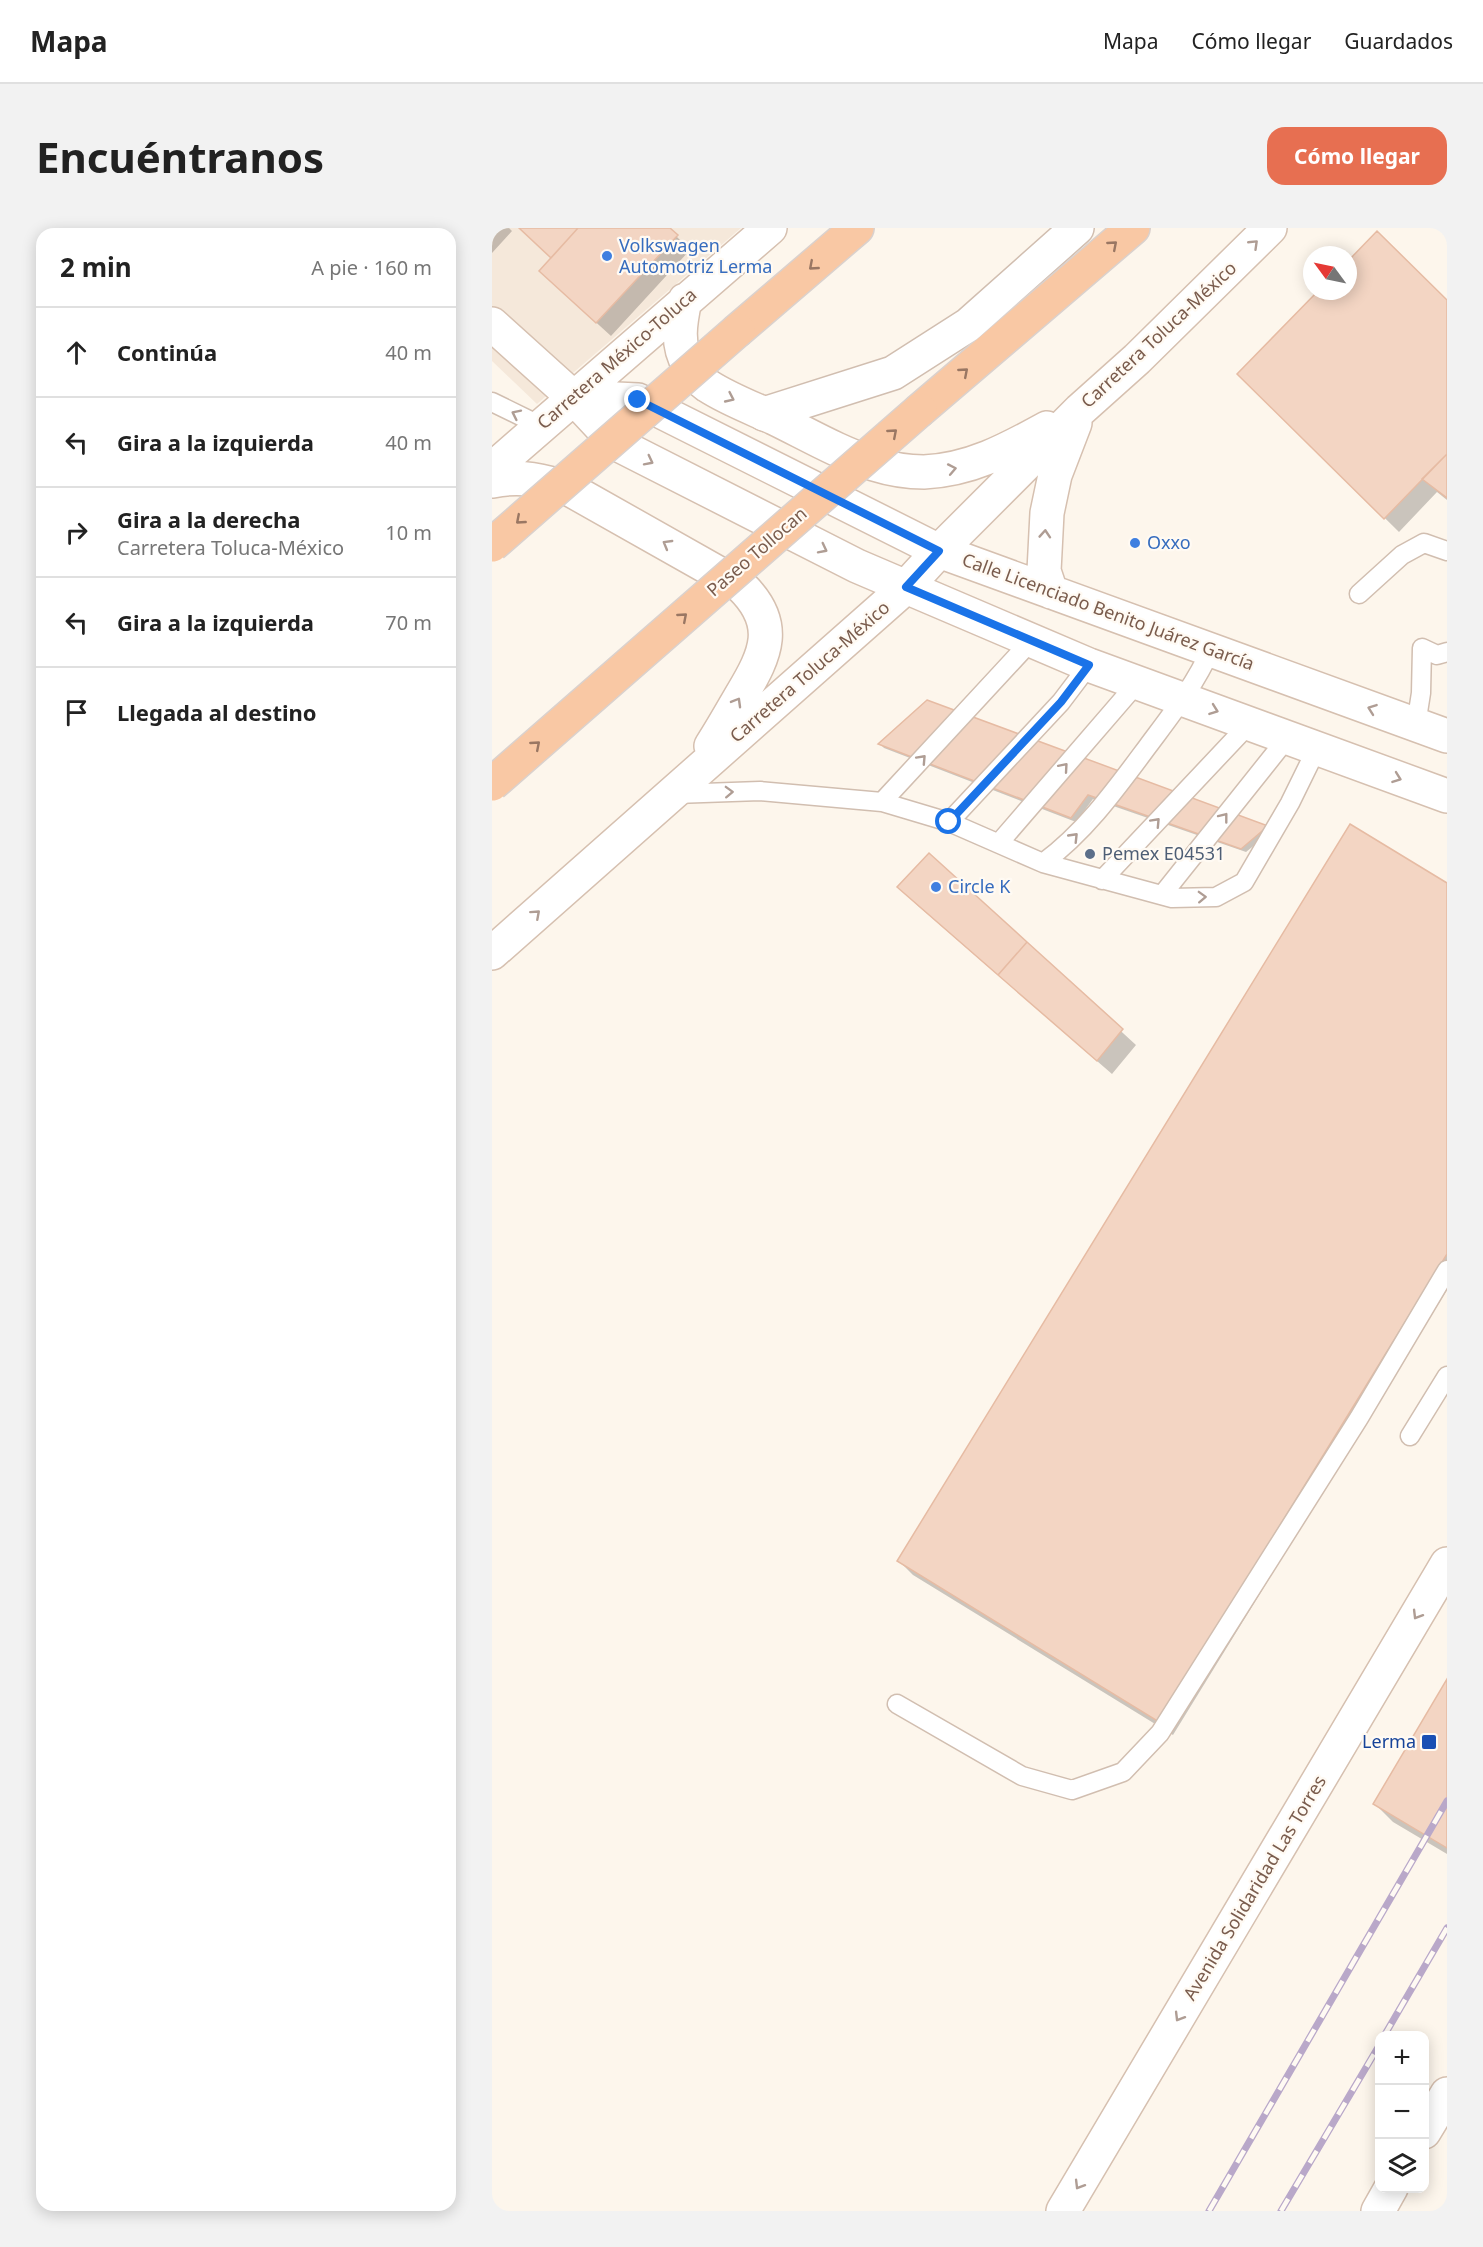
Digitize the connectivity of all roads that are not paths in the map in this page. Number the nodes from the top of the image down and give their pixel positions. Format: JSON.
{"nodes":[{"id":1,"x":770,"y":228,"type":"edge"},
{"id":2,"x":857,"y":228,"type":"edge"},
{"id":3,"x":1077,"y":228,"type":"edge"},
{"id":4,"x":1133,"y":228,"type":"edge"},
{"id":5,"x":1270,"y":228,"type":"edge"},
{"id":6,"x":685,"y":300,"type":"junction"},
{"id":7,"x":492,"y":324,"type":"edge"},
{"id":8,"x":573,"y":397,"type":"junction"},
{"id":9,"x":492,"y":402,"type":"edge"},
{"id":10,"x":1080,"y":410,"type":"junction"},
{"id":11,"x":764,"y":414,"type":"junction"},
{"id":12,"x":541,"y":426,"type":"junction"},
{"id":13,"x":492,"y":469,"type":"edge"},
{"id":14,"x":492,"y":481,"type":"edge"},
{"id":15,"x":492,"y":545,"type":"edge"},
{"id":16,"x":939,"y":551,"type":"junction"},
{"id":17,"x":1447,"y":551,"type":"edge"},
{"id":18,"x":906,"y":587,"type":"junction"},
{"id":19,"x":1051,"y":592,"type":"junction"},
{"id":20,"x":1359,"y":594,"type":"dead end"},
{"id":21,"x":1032,"y":640,"type":"junction"},
{"id":22,"x":1210,"y":649,"type":"junction"},
{"id":23,"x":1447,"y":652,"type":"edge"},
{"id":24,"x":1089,"y":665,"type":"junction"},
{"id":25,"x":1138,"y":682,"type":"junction"},
{"id":26,"x":1184,"y":698,"type":"junction"},
{"id":27,"x":1250,"y":723,"type":"junction"},
{"id":28,"x":1416,"y":725,"type":"junction"},
{"id":29,"x":1447,"y":736,"type":"edge"},
{"id":30,"x":1302,"y":742,"type":"junction"},
{"id":31,"x":697,"y":771,"type":"junction"},
{"id":32,"x":492,"y":784,"type":"edge"},
{"id":33,"x":670,"y":794,"type":"junction"},
{"id":34,"x":1447,"y":796,"type":"edge"},
{"id":35,"x":882,"y":802,"type":"junction"},
{"id":36,"x":949,"y":822,"type":"junction"},
{"id":37,"x":999,"y":843,"type":"junction"},
{"id":38,"x":1043,"y":863,"type":"junction"},
{"id":39,"x":1102,"y":880,"type":"junction"},
{"id":40,"x":1162,"y":895,"type":"junction"},
{"id":41,"x":492,"y":953,"type":"edge"},
{"id":42,"x":1447,"y":1270,"type":"edge"},
{"id":43,"x":1447,"y":1376,"type":"edge"},
{"id":44,"x":1410,"y":1436,"type":"dead end"},
{"id":45,"x":1447,"y":1564,"type":"edge"},
{"id":46,"x":897,"y":1704,"type":"dead end"},
{"id":47,"x":1447,"y":2094,"type":"edge"},
{"id":48,"x":1429,"y":2125,"type":"edge"},
{"id":49,"x":1388,"y":2193,"type":"edge"},
{"id":50,"x":1063,"y":2211,"type":"edge"},
{"id":51,"x":1378,"y":2211,"type":"edge"}],
"edges":[{"from":1,"to":6,"type":"main road","name":"Carretera México-Toluca"},
{"from":2,"to":15,"type":"highway","one_way":true,"bridge":true},
{"from":3,"to":11,"type":"main road"},
{"from":32,"to":4,"type":"highway","name":"Paseo Tollocan","one_way":true,"bridge":true},
{"from":10,"to":5,"type":"main road","name":"Carretera Toluca-México","one_way":true},
{"from":6,"to":8,"type":"main road","name":"Carretera México-Toluca"},
{"from":6,"to":11,"type":"main road","one_way":true},
{"from":7,"to":8,"type":"main road"},
{"from":8,"to":12,"type":"main road","name":"Carretera México-Toluca"},
{"from":8,"to":16,"type":"main road","name":"Calle Licenciado Benito Juárez García"},
{"from":8,"to":18,"type":"main road","one_way":true},
{"from":12,"to":9,"type":"lane","one_way":true},
{"from":11,"to":10,"type":"main road","one_way":true},
{"from":10,"to":16,"type":"main road","name":"Carretera Toluca-México"},
{"from":19,"to":10,"type":"main road","one_way":true},
{"from":12,"to":13,"type":"main road","name":"Carretera México-Toluca"},
{"from":31,"to":14,"type":"main road","one_way":true},
{"from":16,"to":18,"type":"main road","name":"Carretera Toluca-México"},
{"from":16,"to":19,"type":"main road","name":"Calle Licenciado Benito Juárez García"},
{"from":17,"to":20,"type":"lane"},
{"from":18,"to":21,"type":"main road"},
{"from":18,"to":31,"type":"main road","name":"Carretera Toluca-México"},
{"from":19,"to":22,"type":"main road","name":"Calle Licenciado Benito Juárez García"},
{"from":21,"to":24,"type":"main road"},
{"from":35,"to":21,"type":"lane","one_way":true},
{"from":22,"to":26,"type":"lane"},
{"from":28,"to":22,"type":"main road","name":"Calle Licenciado Benito Juárez García","one_way":true},
{"from":23,"to":28,"type":"lane"},
{"from":24,"to":25,"type":"main road"},
{"from":24,"to":36,"type":"lane"},
{"from":25,"to":26,"type":"main road"},
{"from":37,"to":25,"type":"lane","one_way":true},
{"from":26,"to":27,"type":"main road","one_way":true},
{"from":38,"to":26,"type":"lane","one_way":true},
{"from":27,"to":30,"type":"main road"},
{"from":39,"to":27,"type":"lane","one_way":true},
{"from":28,"to":29,"type":"main road","name":"Calle Licenciado Benito Juárez García"},
{"from":30,"to":34,"type":"main road","one_way":true},
{"from":40,"to":30,"type":"lane","one_way":true},
{"from":40,"to":30,"type":"lane","one_way":true},
{"from":31,"to":33,"type":"main road","name":"Carretera Toluca-México"},
{"from":33,"to":35,"type":"lane","one_way":true},
{"from":41,"to":33,"type":"main road","name":"Carretera Toluca-México","one_way":true},
{"from":35,"to":36,"type":"lane"},
{"from":36,"to":37,"type":"lane"},
{"from":37,"to":38,"type":"lane"},
{"from":38,"to":39,"type":"lane"},
{"from":39,"to":40,"type":"lane"},
{"from":42,"to":46,"type":"lane"},
{"from":43,"to":44,"type":"lane"},
{"from":45,"to":50,"type":"main road","name":"Avenida Solidaridad Las Torres","one_way":true},
{"from":47,"to":48,"type":"main road"},
{"from":49,"to":51,"type":"main road"}]}
